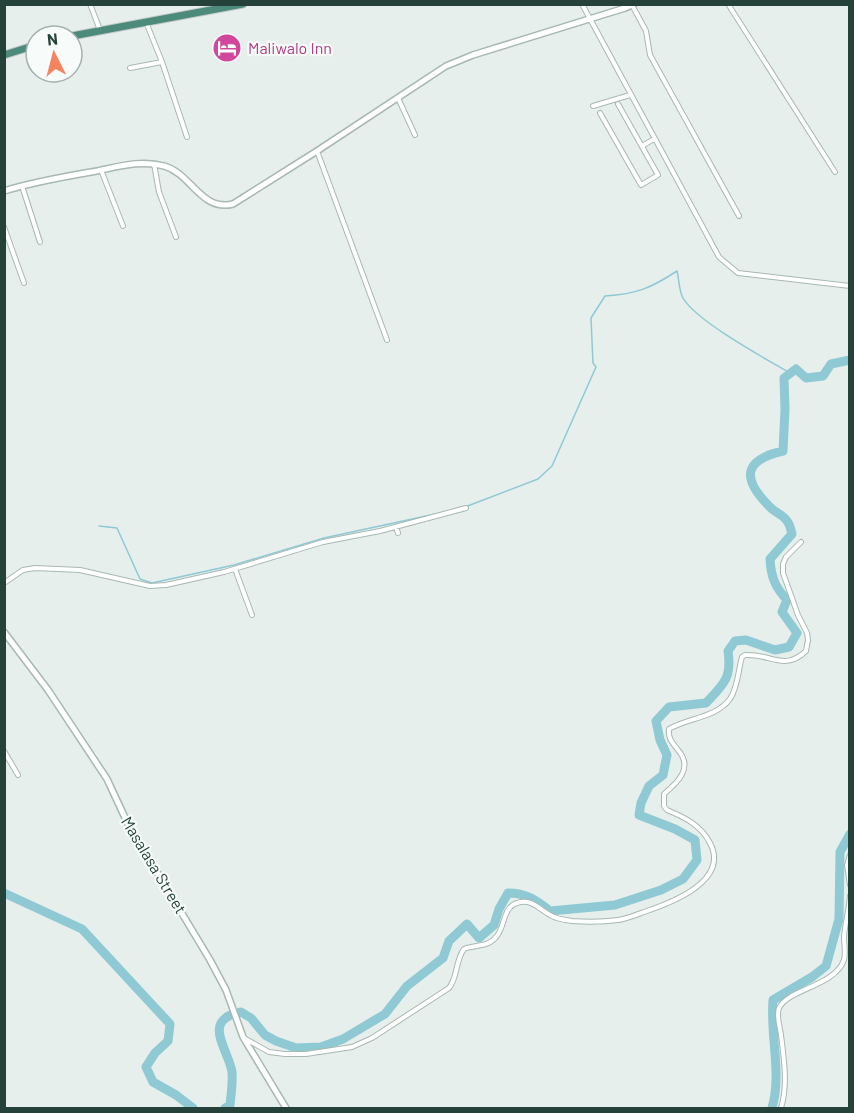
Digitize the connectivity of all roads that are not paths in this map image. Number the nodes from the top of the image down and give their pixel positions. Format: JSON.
{"nodes":[{"id":1,"x":90,"y":4,"type":"edge"},
{"id":2,"x":243,"y":4,"type":"edge"},
{"id":3,"x":582,"y":4,"type":"edge"},
{"id":4,"x":729,"y":4,"type":"edge"},
{"id":5,"x":633,"y":5,"type":"edge"},
{"id":6,"x":624,"y":6,"type":"edge"},
{"id":7,"x":589,"y":19,"type":"junction"},
{"id":8,"x":146,"y":22,"type":"junction"},
{"id":9,"x":100,"y":30,"type":"junction"},
{"id":10,"x":84,"y":33,"type":"edge"},
{"id":11,"x":24,"y":49,"type":"edge"},
{"id":12,"x":4,"y":55,"type":"edge"},
{"id":13,"x":162,"y":62,"type":"junction"},
{"id":14,"x":130,"y":68,"type":"dead end"},
{"id":15,"x":630,"y":95,"type":"junction"},
{"id":16,"x":397,"y":98,"type":"junction"},
{"id":17,"x":618,"y":104,"type":"dead end"},
{"id":18,"x":593,"y":106,"type":"dead end"},
{"id":19,"x":600,"y":113,"type":"dead end"},
{"id":20,"x":415,"y":135,"type":"dead end"},
{"id":21,"x":187,"y":137,"type":"dead end"},
{"id":22,"x":654,"y":140,"type":"junction"},
{"id":23,"x":642,"y":146,"type":"junction"},
{"id":24,"x":317,"y":151,"type":"junction"},
{"id":25,"x":154,"y":164,"type":"junction"},
{"id":26,"x":101,"y":170,"type":"junction"},
{"id":27,"x":835,"y":172,"type":"dead end"},
{"id":28,"x":22,"y":186,"type":"junction"},
{"id":29,"x":4,"y":191,"type":"edge"},
{"id":30,"x":739,"y":216,"type":"dead end"},
{"id":31,"x":4,"y":226,"type":"edge"},
{"id":32,"x":123,"y":226,"type":"dead end"},
{"id":33,"x":176,"y":237,"type":"dead end"},
{"id":34,"x":40,"y":242,"type":"dead end"},
{"id":35,"x":24,"y":283,"type":"dead end"},
{"id":36,"x":849,"y":285,"type":"edge"},
{"id":37,"x":387,"y":340,"type":"dead end"},
{"id":38,"x":466,"y":508,"type":"dead end"},
{"id":39,"x":396,"y":527,"type":"junction"},
{"id":40,"x":398,"y":533,"type":"dead end"},
{"id":41,"x":801,"y":542,"type":"dead end"},
{"id":42,"x":235,"y":569,"type":"junction"},
{"id":43,"x":4,"y":583,"type":"edge"},
{"id":44,"x":252,"y":615,"type":"dead end"},
{"id":45,"x":6,"y":635,"type":"edge"},
{"id":46,"x":4,"y":751,"type":"edge"},
{"id":47,"x":18,"y":775,"type":"dead end"},
{"id":48,"x":849,"y":855,"type":"edge"},
{"id":49,"x":849,"y":885,"type":"edge"},
{"id":50,"x":849,"y":896,"type":"edge"},
{"id":51,"x":243,"y":1037,"type":"junction"},
{"id":52,"x":286,"y":1108,"type":"edge"},
{"id":53,"x":781,"y":1108,"type":"edge"}],
"edges":[{"from":1,"to":9,"type":"street"},
{"from":2,"to":8,"type":"highway"},
{"from":3,"to":7,"type":"street"},
{"from":4,"to":27,"type":"street"},
{"from":5,"to":6,"type":"street"},
{"from":5,"to":30,"type":"street"},
{"from":6,"to":7,"type":"street"},
{"from":7,"to":15,"type":"street"},
{"from":7,"to":16,"type":"street"},
{"from":8,"to":9,"type":"highway"},
{"from":8,"to":13,"type":"street"},
{"from":9,"to":10,"type":"highway"},
{"from":11,"to":12,"type":"highway"},
{"from":13,"to":14,"type":"street"},
{"from":13,"to":21,"type":"street"},
{"from":15,"to":18,"type":"street"},
{"from":15,"to":22,"type":"street"},
{"from":16,"to":20,"type":"street"},
{"from":16,"to":24,"type":"street"},
{"from":17,"to":23,"type":"street"},
{"from":19,"to":23,"type":"street"},
{"from":22,"to":23,"type":"street"},
{"from":22,"to":36,"type":"street"},
{"from":24,"to":25,"type":"street"},
{"from":24,"to":37,"type":"street"},
{"from":25,"to":26,"type":"street"},
{"from":25,"to":33,"type":"street"},
{"from":26,"to":28,"type":"street"},
{"from":26,"to":32,"type":"street"},
{"from":28,"to":29,"type":"street"},
{"from":28,"to":34,"type":"street"},
{"from":31,"to":35,"type":"street"},
{"from":38,"to":39,"type":"street"},
{"from":39,"to":40,"type":"street"},
{"from":39,"to":42,"type":"street"},
{"from":41,"to":51,"type":"street"},
{"from":42,"to":43,"type":"street"},
{"from":42,"to":44,"type":"street"},
{"from":45,"to":51,"type":"street","name":"Masalasa Street"},
{"from":46,"to":47,"type":"street"},
{"from":48,"to":49,"type":"street"},
{"from":50,"to":53,"type":"street"},
{"from":51,"to":52,"type":"street","name":"Masalasa Street"}]}
